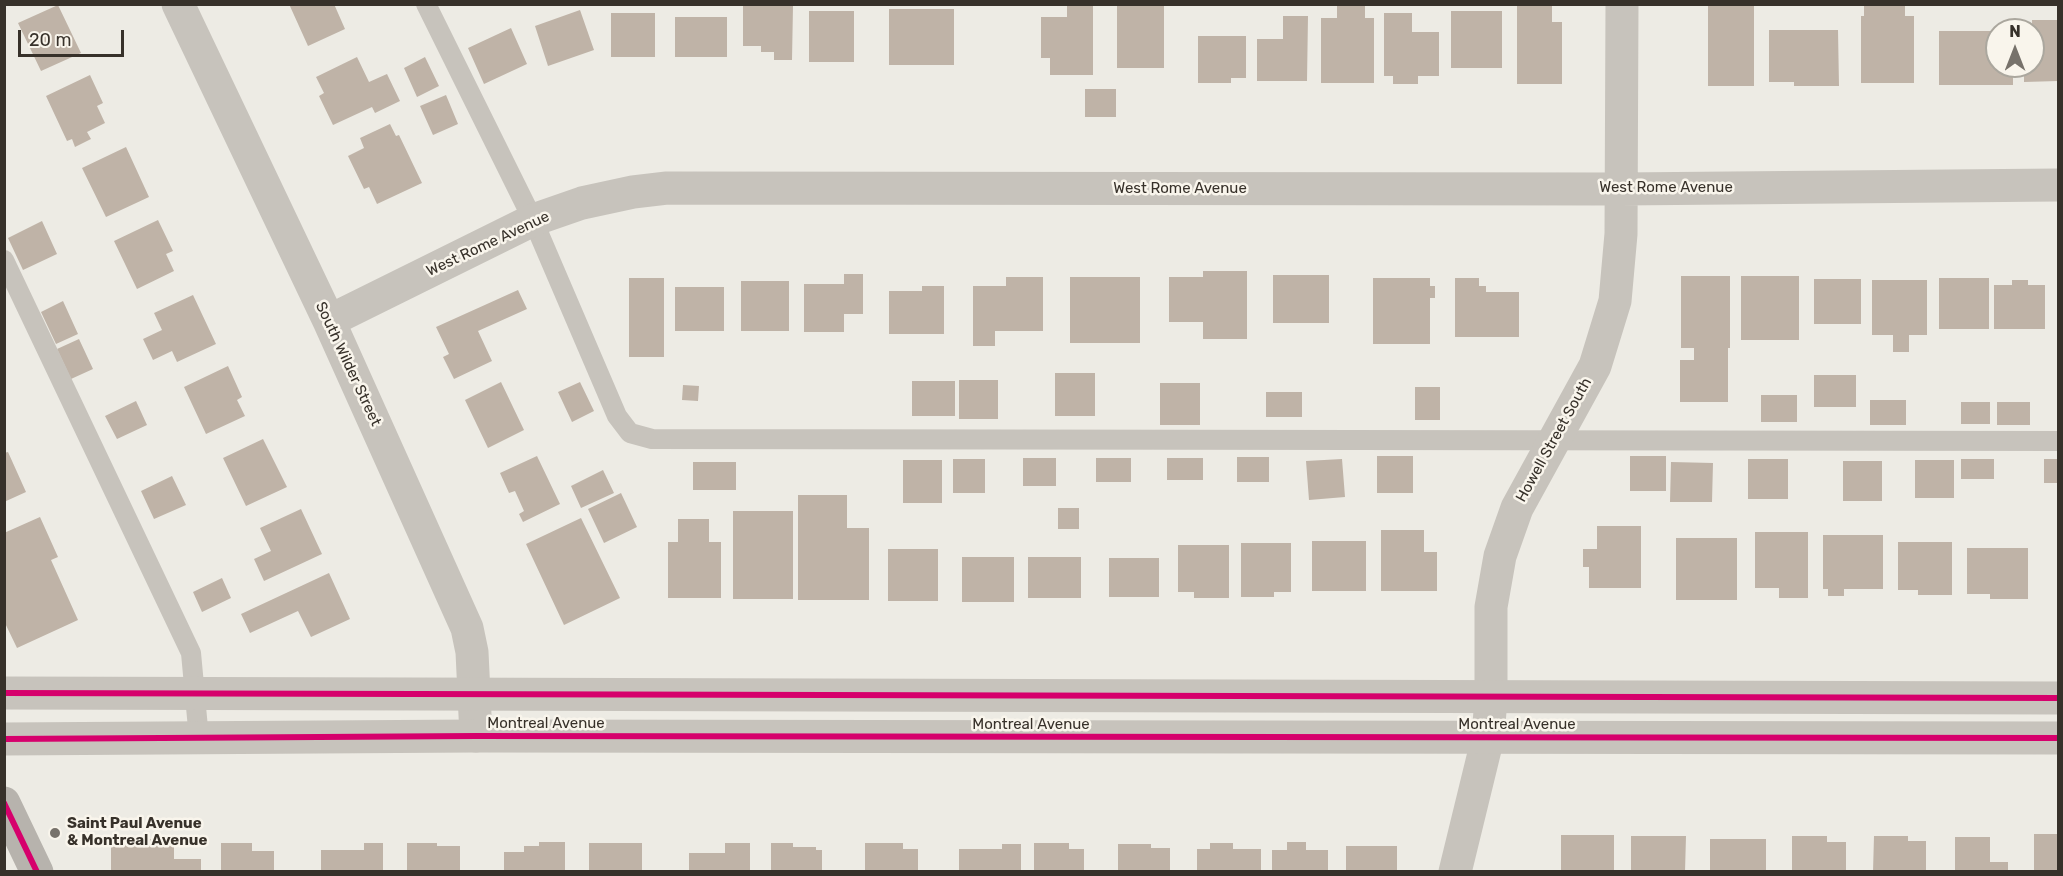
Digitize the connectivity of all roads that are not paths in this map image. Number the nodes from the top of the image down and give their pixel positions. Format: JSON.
{"nodes":[{"id":1,"x":178,"y":4,"type":"edge"},
{"id":2,"x":426,"y":4,"type":"edge"},
{"id":3,"x":1622,"y":4,"type":"edge"},
{"id":4,"x":2058,"y":185,"type":"edge"},
{"id":5,"x":1621,"y":189,"type":"junction"},
{"id":6,"x":533,"y":220,"type":"junction"},
{"id":7,"x":4,"y":260,"type":"edge"},
{"id":8,"x":329,"y":321,"type":"junction"},
{"id":9,"x":1556,"y":440,"type":"junction"},
{"id":10,"x":2058,"y":441,"type":"edge"},
{"id":11,"x":4,"y":693,"type":"edge"},
{"id":12,"x":196,"y":694,"type":"junction"},
{"id":13,"x":475,"y":695,"type":"junction"},
{"id":14,"x":1491,"y":698,"type":"junction"},
{"id":15,"x":2058,"y":698,"type":"edge"},
{"id":16,"x":476,"y":736,"type":"junction"},
{"id":17,"x":1488,"y":737,"type":"junction"},
{"id":18,"x":2058,"y":738,"type":"edge"},
{"id":19,"x":4,"y":739,"type":"edge"},
{"id":20,"x":199,"y":739,"type":"junction"},
{"id":21,"x":4,"y":803,"type":"edge"},
{"id":22,"x":37,"y":872,"type":"edge"},
{"id":23,"x":1455,"y":872,"type":"edge"}],
"edges":[{"from":1,"to":8,"type":"street","name":"South Wilder Street"},
{"from":2,"to":6,"type":"lane"},
{"from":3,"to":5,"type":"street","name":"Howell Street South"},
{"from":4,"to":5,"type":"street","name":"West Rome Avenue"},
{"from":5,"to":6,"type":"street","name":"West Rome Avenue"},
{"from":5,"to":9,"type":"street","name":"Howell Street South"},
{"from":6,"to":8,"type":"street","name":"West Rome Avenue"},
{"from":6,"to":9,"type":"lane"},
{"from":7,"to":12,"type":"lane"},
{"from":8,"to":13,"type":"street","name":"South Wilder Street"},
{"from":9,"to":10,"type":"lane"},
{"from":9,"to":14,"type":"street","name":"Howell Street South"},
{"from":11,"to":12,"type":"street","name":"Montreal Avenue"},
{"from":12,"to":13,"type":"street","name":"Montreal Avenue"},
{"from":12,"to":20,"type":"lane"},
{"from":13,"to":14,"type":"street","name":"Montreal Avenue"},
{"from":13,"to":16,"type":"street","name":"South Wilder Street"},
{"from":14,"to":15,"type":"street","name":"Montreal Avenue"},
{"from":14,"to":17,"type":"street","name":"Howell Street South"},
{"from":16,"to":17,"type":"street","name":"Montreal Avenue"},
{"from":16,"to":20,"type":"street","name":"Montreal Avenue"},
{"from":17,"to":18,"type":"street","name":"Montreal Avenue"},
{"from":17,"to":23,"type":"street","name":"Howell Street South"},
{"from":19,"to":20,"type":"street","name":"Montreal Avenue"},
{"from":21,"to":22,"type":"main road"}]}
